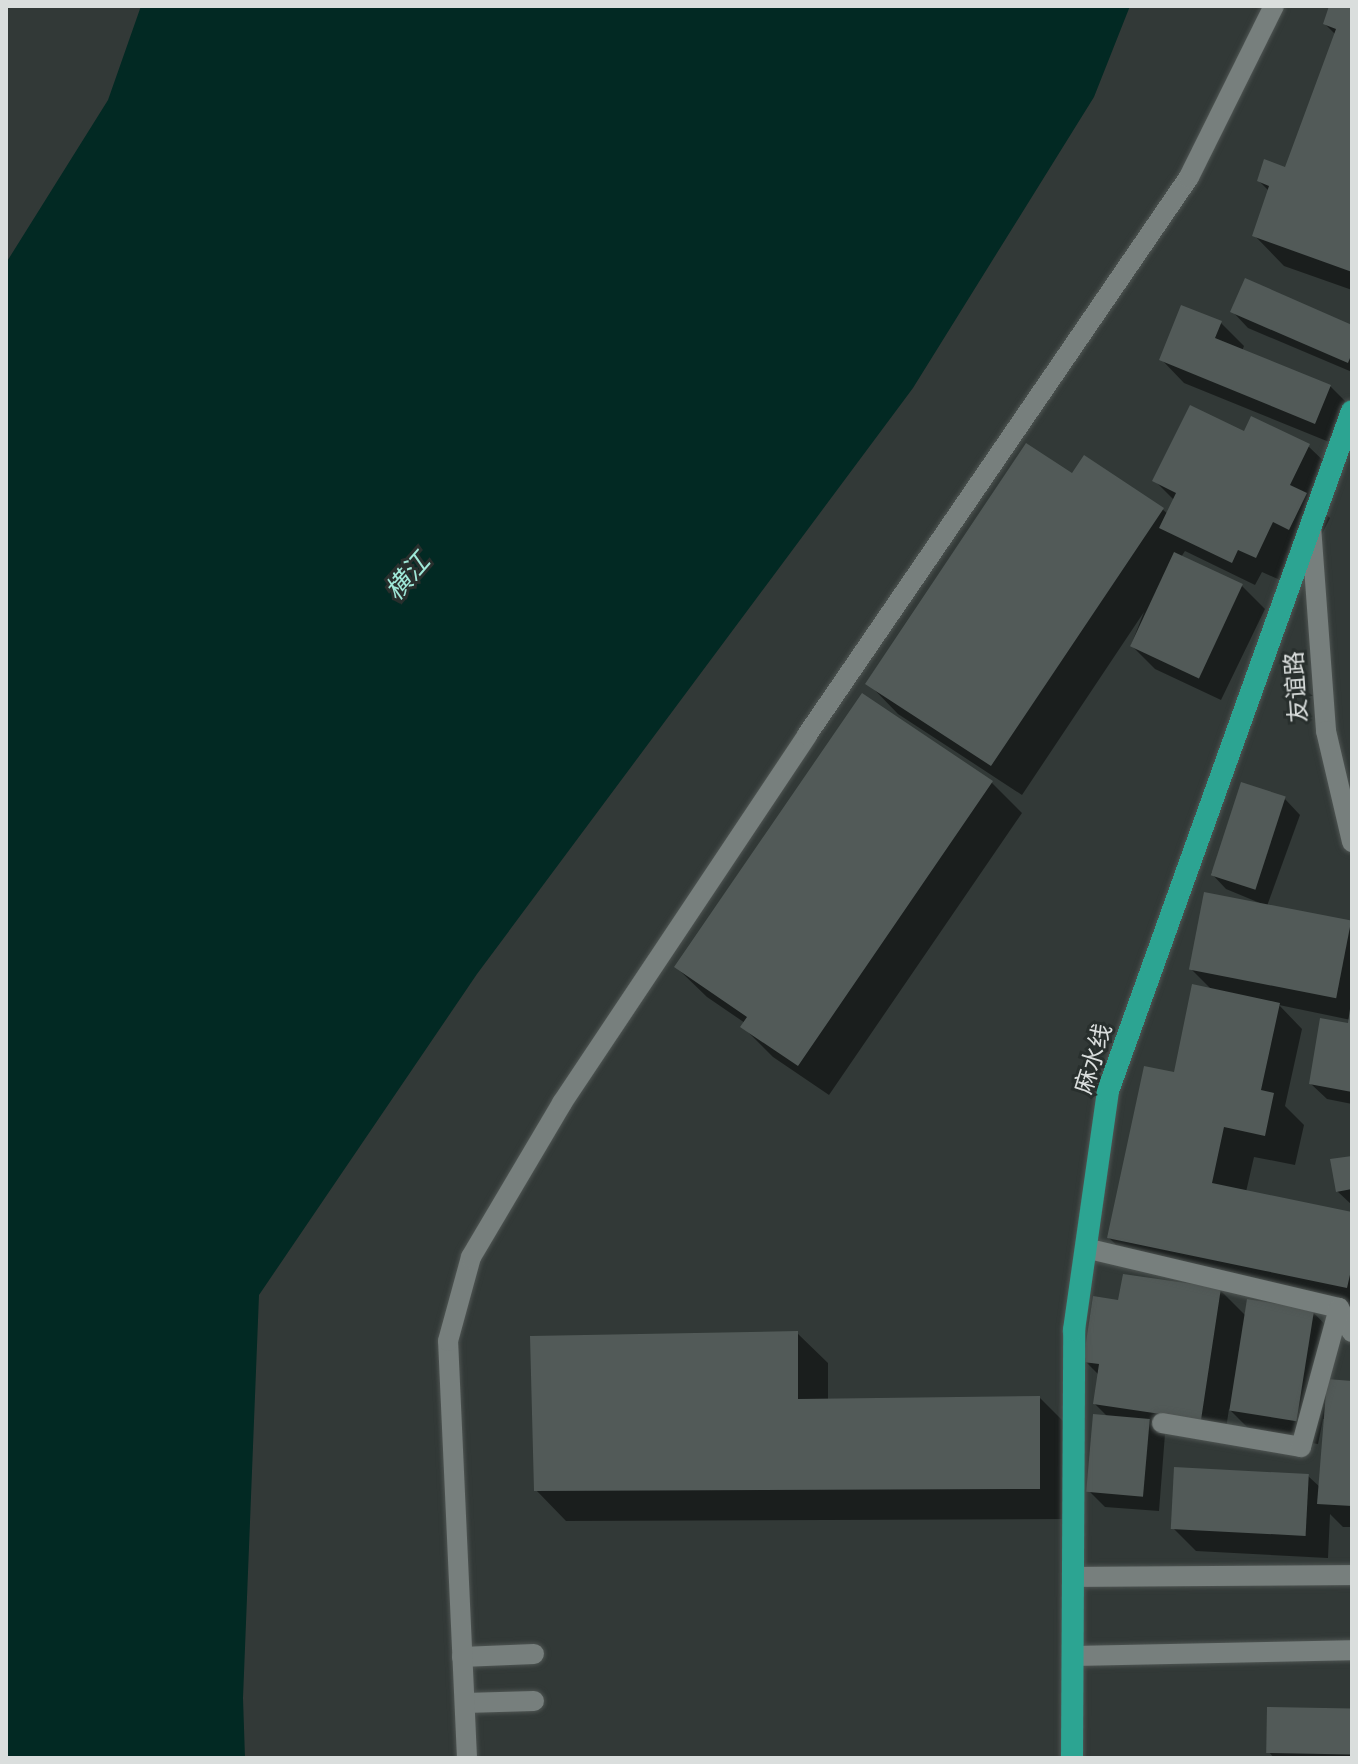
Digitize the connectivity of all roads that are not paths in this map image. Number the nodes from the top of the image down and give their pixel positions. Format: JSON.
{"nodes":[{"id":1,"x":1274,"y":6,"type":"edge"},
{"id":2,"x":1352,"y":411,"type":"edge"},
{"id":3,"x":1311,"y":526,"type":"junction"},
{"id":4,"x":1352,"y":842,"type":"edge"},
{"id":5,"x":1085,"y":1248,"type":"junction"},
{"id":6,"x":1339,"y":1308,"type":"junction"},
{"id":7,"x":1352,"y":1332,"type":"edge"},
{"id":8,"x":1162,"y":1423,"type":"dead end"},
{"id":9,"x":1351,"y":1574,"type":"edge"},
{"id":10,"x":1073,"y":1577,"type":"junction"},
{"id":11,"x":1352,"y":1650,"type":"edge"},
{"id":12,"x":534,"y":1654,"type":"dead end"},
{"id":13,"x":1072,"y":1656,"type":"junction"},
{"id":14,"x":462,"y":1657,"type":"junction"},
{"id":15,"x":534,"y":1701,"type":"dead end"},
{"id":16,"x":465,"y":1703,"type":"junction"},
{"id":17,"x":467,"y":1758,"type":"edge"},
{"id":18,"x":1072,"y":1758,"type":"edge"}],
"edges":[{"from":1,"to":14,"type":"street"},
{"from":2,"to":3,"type":"highway","name":"麻水线"},
{"from":3,"to":4,"type":"street","name":"友谊路"},
{"from":3,"to":5,"type":"highway","name":"麻水线"},
{"from":5,"to":6,"type":"street"},
{"from":5,"to":10,"type":"highway","name":"麻水线"},
{"from":6,"to":7,"type":"street"},
{"from":6,"to":8,"type":"street"},
{"from":9,"to":10,"type":"street"},
{"from":10,"to":13,"type":"highway","name":"麻水线"},
{"from":11,"to":13,"type":"street"},
{"from":12,"to":14,"type":"street"},
{"from":13,"to":18,"type":"highway","name":"麻水线"},
{"from":14,"to":16,"type":"street"},
{"from":15,"to":16,"type":"street"},
{"from":16,"to":17,"type":"street"}]}
